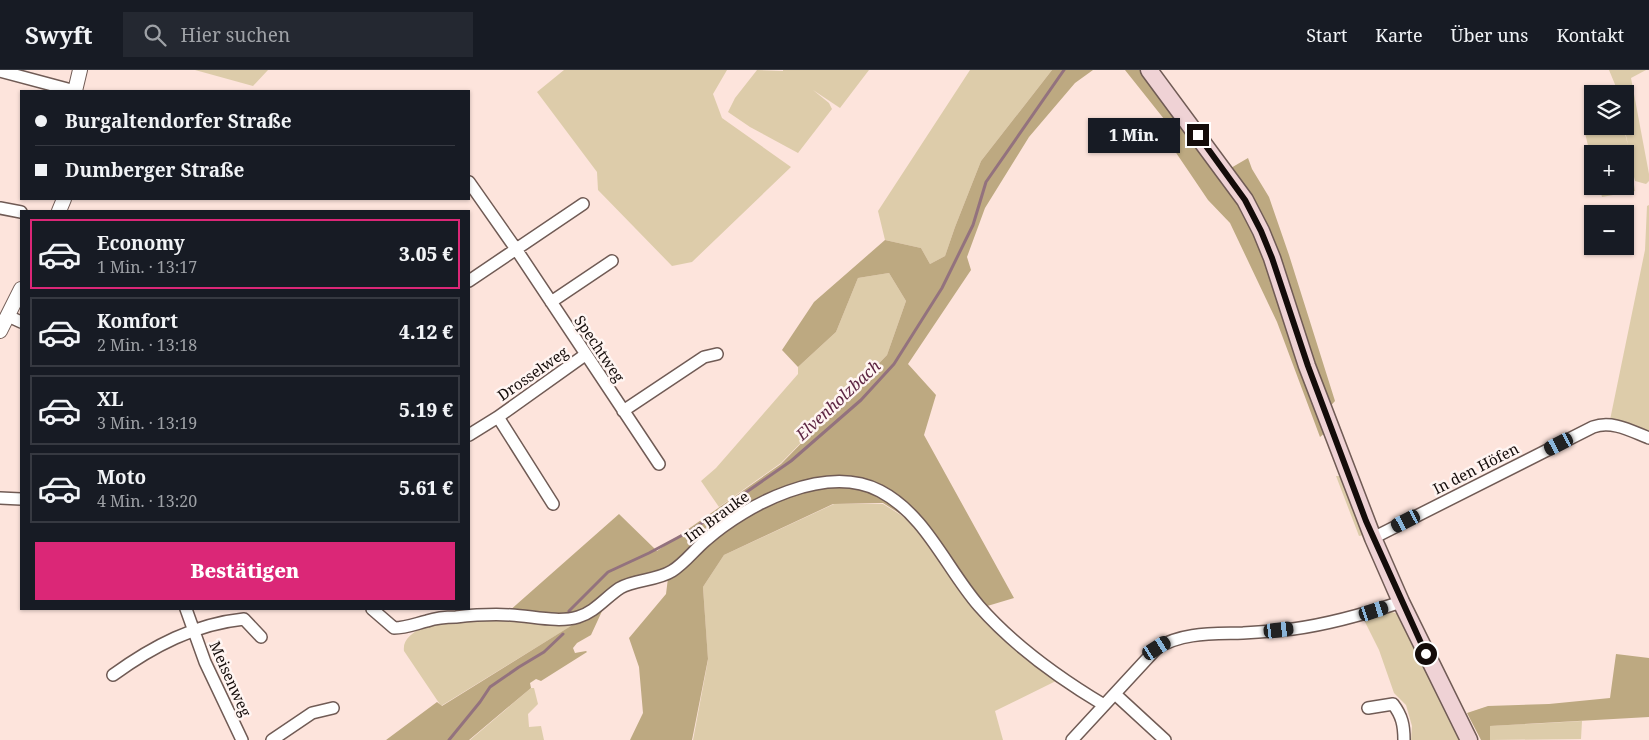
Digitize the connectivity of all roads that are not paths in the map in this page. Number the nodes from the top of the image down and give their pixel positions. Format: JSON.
{"nodes":[{"id":1,"x":80,"y":70,"type":"edge"},
{"id":2,"x":1150,"y":70,"type":"edge"},
{"id":3,"x":0,"y":71,"type":"edge"},
{"id":4,"x":71,"y":90,"type":"edge"},
{"id":5,"x":75,"y":90,"type":"edge"},
{"id":6,"x":470,"y":183,"type":"edge"},
{"id":7,"x":583,"y":204,"type":"dead end"},
{"id":8,"x":0,"y":208,"type":"edge"},
{"id":9,"x":20,"y":212,"type":"edge"},
{"id":10,"x":516,"y":249,"type":"junction"},
{"id":11,"x":612,"y":262,"type":"dead end"},
{"id":12,"x":470,"y":280,"type":"edge"},
{"id":13,"x":20,"y":291,"type":"edge"},
{"id":14,"x":551,"y":302,"type":"junction"},
{"id":15,"x":8,"y":316,"type":"junction"},
{"id":16,"x":20,"y":322,"type":"edge"},
{"id":17,"x":0,"y":330,"type":"edge"},
{"id":18,"x":717,"y":354,"type":"dead end"},
{"id":19,"x":585,"y":355,"type":"junction"},
{"id":20,"x":623,"y":412,"type":"junction"},
{"id":21,"x":498,"y":417,"type":"junction"},
{"id":22,"x":470,"y":434,"type":"edge"},
{"id":23,"x":1649,"y":438,"type":"edge"},
{"id":24,"x":659,"y":464,"type":"dead end"},
{"id":25,"x":0,"y":498,"type":"edge"},
{"id":26,"x":20,"y":499,"type":"edge"},
{"id":27,"x":554,"y":504,"type":"dead end"},
{"id":28,"x":1373,"y":538,"type":"junction"},
{"id":29,"x":1401,"y":602,"type":"junction"},
{"id":30,"x":186,"y":610,"type":"edge"},
{"id":31,"x":373,"y":610,"type":"edge"},
{"id":32,"x":192,"y":630,"type":"junction"},
{"id":33,"x":261,"y":637,"type":"dead end"},
{"id":34,"x":113,"y":675,"type":"dead end"},
{"id":35,"x":1115,"y":694,"type":"junction"},
{"id":36,"x":1104,"y":705,"type":"junction"},
{"id":37,"x":333,"y":708,"type":"dead end"},
{"id":38,"x":1368,"y":708,"type":"dead end"},
{"id":39,"x":242,"y":740,"type":"edge"},
{"id":40,"x":272,"y":740,"type":"edge"},
{"id":41,"x":1072,"y":740,"type":"edge"},
{"id":42,"x":1165,"y":740,"type":"edge"},
{"id":43,"x":1404,"y":740,"type":"edge"},
{"id":44,"x":1469,"y":740,"type":"edge"}],
"edges":[{"from":1,"to":5,"type":"street"},
{"from":2,"to":28,"type":"main road"},
{"from":3,"to":4,"type":"street"},
{"from":6,"to":10,"type":"street","name":"Spechtweg"},
{"from":7,"to":10,"type":"street"},
{"from":8,"to":9,"type":"street"},
{"from":10,"to":12,"type":"street"},
{"from":10,"to":14,"type":"street","name":"Spechtweg"},
{"from":11,"to":14,"type":"street"},
{"from":13,"to":15,"type":"street"},
{"from":14,"to":19,"type":"street","name":"Spechtweg"},
{"from":15,"to":16,"type":"street"},
{"from":15,"to":17,"type":"street"},
{"from":18,"to":20,"type":"street"},
{"from":19,"to":20,"type":"street","name":"Spechtweg"},
{"from":19,"to":21,"type":"street","name":"Drosselweg"},
{"from":20,"to":24,"type":"street","name":"Spechtweg"},
{"from":21,"to":22,"type":"street","name":"Drosselweg"},
{"from":21,"to":27,"type":"street","name":"Drosselweg"},
{"from":23,"to":28,"type":"street","name":"In den Höfen"},
{"from":25,"to":26,"type":"street"},
{"from":28,"to":29,"type":"main road"},
{"from":29,"to":35,"type":"street"},
{"from":29,"to":44,"type":"main road"},
{"from":30,"to":32,"type":"street","name":"Meisenweg"},
{"from":31,"to":36,"type":"street","name":"Im Brauke"},
{"from":32,"to":33,"type":"street","name":"Meisenweg"},
{"from":32,"to":34,"type":"street","name":"Meisenweg"},
{"from":32,"to":39,"type":"street","name":"Meisenweg"},
{"from":35,"to":36,"type":"street"},
{"from":35,"to":42,"type":"street"},
{"from":36,"to":41,"type":"street"},
{"from":37,"to":40,"type":"street"},
{"from":38,"to":43,"type":"street"}]}
